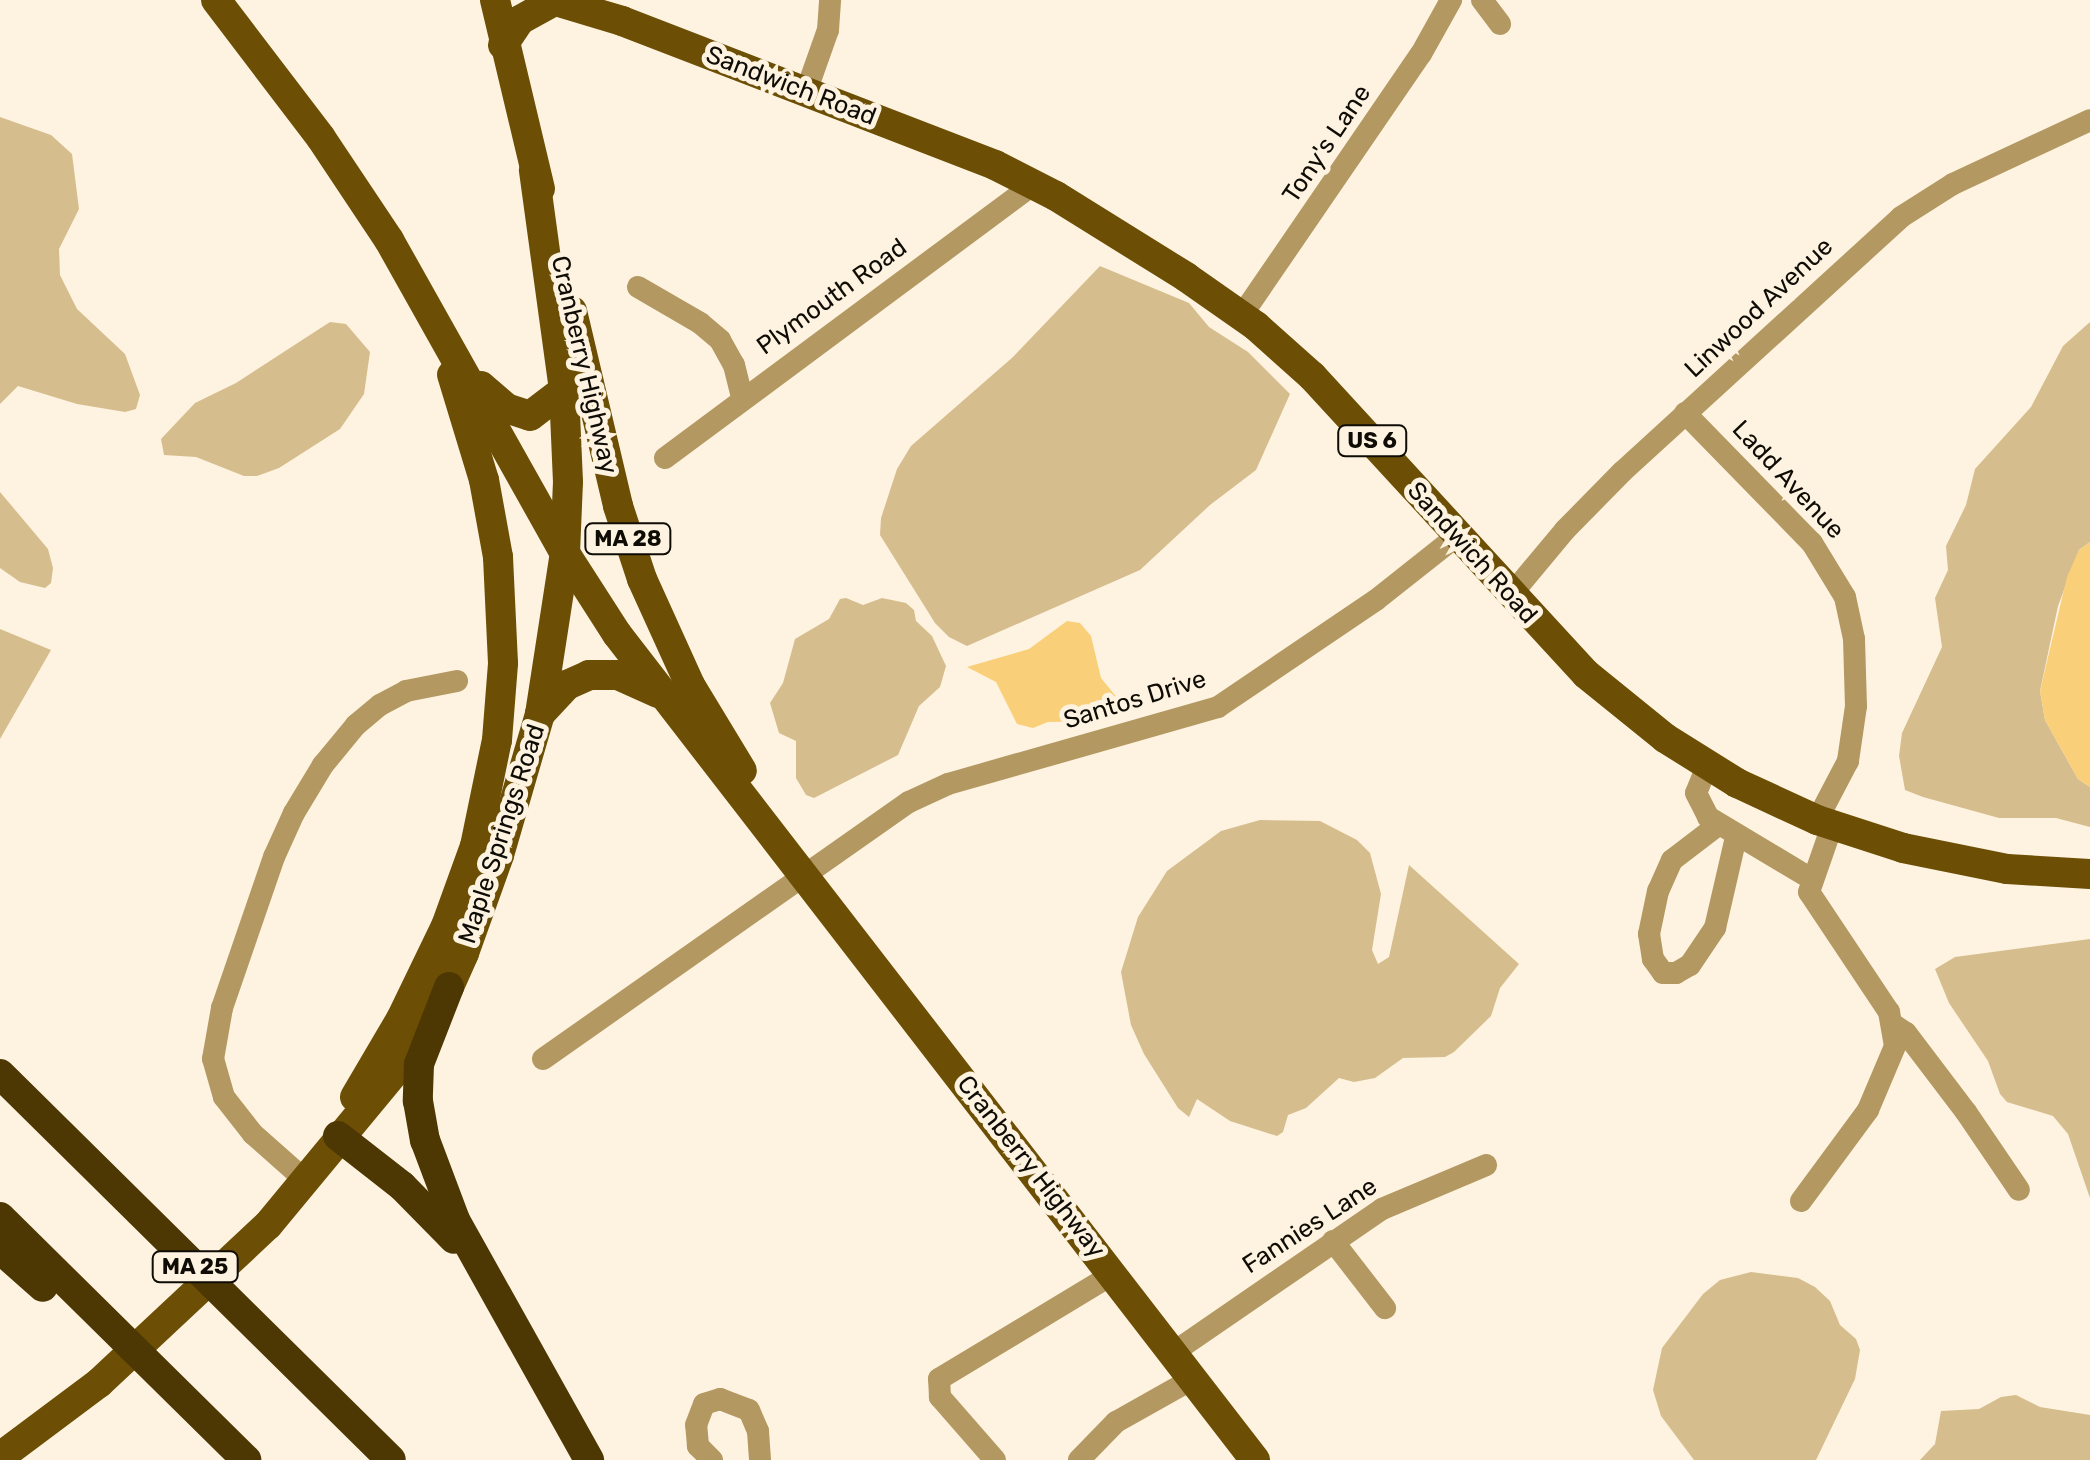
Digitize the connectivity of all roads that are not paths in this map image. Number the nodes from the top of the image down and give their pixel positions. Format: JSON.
{"nodes":[{"id":1,"x":216,"y":0,"type":"edge"},
{"id":2,"x":496,"y":0,"type":"edge"},
{"id":3,"x":553,"y":0,"type":"edge"},
{"id":4,"x":582,"y":0,"type":"edge"},
{"id":5,"x":830,"y":0,"type":"edge"},
{"id":6,"x":1450,"y":0,"type":"edge"},
{"id":7,"x":1482,"y":0,"type":"edge"},
{"id":8,"x":622,"y":20,"type":"junction"},
{"id":9,"x":1500,"y":24,"type":"dead end"},
{"id":10,"x":503,"y":45,"type":"junction"},
{"id":11,"x":806,"y":92,"type":"junction"},
{"id":12,"x":2090,"y":120,"type":"edge"},
{"id":13,"x":534,"y":170,"type":"junction"},
{"id":14,"x":1034,"y":184,"type":"junction"},
{"id":15,"x":638,"y":287,"type":"dead end"},
{"id":16,"x":418,"y":290,"type":"junction"},
{"id":17,"x":1242,"y":316,"type":"junction"},
{"id":18,"x":468,"y":374,"type":"junction"},
{"id":19,"x":564,"y":390,"type":"junction"},
{"id":20,"x":742,"y":398,"type":"junction"},
{"id":21,"x":1685,"y":413,"type":"junction"},
{"id":22,"x":665,"y":458,"type":"dead end"},
{"id":23,"x":1458,"y":535,"type":"junction"},
{"id":24,"x":565,"y":552,"type":"junction"},
{"id":25,"x":1510,"y":596,"type":"junction"},
{"id":26,"x":457,"y":682,"type":"dead end"},
{"id":27,"x":662,"y":695,"type":"junction"},
{"id":28,"x":540,"y":714,"type":"junction"},
{"id":29,"x":1707,"y":766,"type":"junction"},
{"id":30,"x":1824,"y":823,"type":"junction"},
{"id":31,"x":1727,"y":831,"type":"junction"},
{"id":32,"x":2090,"y":874,"type":"edge"},
{"id":33,"x":806,"y":875,"type":"junction"},
{"id":34,"x":1810,"y":878,"type":"junction"},
{"id":35,"x":449,"y":987,"type":"junction"},
{"id":36,"x":1894,"y":1025,"type":"junction"},
{"id":37,"x":542,"y":1059,"type":"dead end"},
{"id":38,"x":0,"y":1074,"type":"edge"},
{"id":39,"x":338,"y":1136,"type":"junction"},
{"id":40,"x":1486,"y":1165,"type":"dead end"},
{"id":41,"x":304,"y":1180,"type":"junction"},
{"id":42,"x":2019,"y":1190,"type":"dead end"},
{"id":43,"x":1800,"y":1201,"type":"dead end"},
{"id":44,"x":0,"y":1218,"type":"edge"},
{"id":45,"x":1333,"y":1241,"type":"junction"},
{"id":46,"x":0,"y":1249,"type":"edge"},
{"id":47,"x":1113,"y":1274,"type":"junction"},
{"id":48,"x":487,"y":1280,"type":"junction"},
{"id":49,"x":1384,"y":1308,"type":"dead end"},
{"id":50,"x":1174,"y":1352,"type":"junction"},
{"id":51,"x":1194,"y":1378,"type":"junction"},
{"id":52,"x":209,"y":1424,"type":"junction"},
{"id":53,"x":0,"y":1457,"type":"edge"},
{"id":54,"x":246,"y":1460,"type":"edge"},
{"id":55,"x":390,"y":1460,"type":"edge"},
{"id":56,"x":589,"y":1460,"type":"edge"},
{"id":57,"x":712,"y":1460,"type":"edge"},
{"id":58,"x":760,"y":1460,"type":"edge"},
{"id":59,"x":995,"y":1460,"type":"edge"},
{"id":60,"x":1080,"y":1460,"type":"edge"},
{"id":61,"x":1255,"y":1460,"type":"edge"}],
"edges":[{"from":1,"to":16,"type":"main road","name":"Cranberry Highway","number":"MA 28"},
{"from":2,"to":10,"type":"main road","name":"Cranberry Highway","number":"MA 28"},
{"from":3,"to":8,"type":"main road","name":"Sandwich Road","number":"US 6"},
{"from":3,"to":10,"type":"main road"},
{"from":4,"to":8,"type":"main road","name":"Sandwich Road","number":"US 6"},
{"from":5,"to":11,"type":"street"},
{"from":6,"to":17,"type":"street","name":"Tony's Lane"},
{"from":7,"to":9,"type":"street"},
{"from":8,"to":11,"type":"main road","name":"Sandwich Road","number":"US 6"},
{"from":10,"to":13,"type":"main road","name":"Cranberry Highway","number":"MA 28"},
{"from":11,"to":14,"type":"main road","name":"Sandwich Road","number":"US 6"},
{"from":12,"to":21,"type":"street","name":"Linwood Avenue"},
{"from":13,"to":19,"type":"main road","name":"Cranberry Highway"},
{"from":13,"to":33,"type":"main road","name":"Cranberry Highway","number":"MA 28"},
{"from":14,"to":17,"type":"main road","name":"Sandwich Road","number":"US 6"},
{"from":14,"to":20,"type":"street","name":"Plymouth Road"},
{"from":15,"to":20,"type":"street"},
{"from":16,"to":18,"type":"main road","name":"Cranberry Highway","number":"MA 28"},
{"from":16,"to":39,"type":"main road","name":"Maple Springs Road"},
{"from":17,"to":23,"type":"main road","name":"Sandwich Road","number":"US 6"},
{"from":18,"to":19,"type":"main road"},
{"from":18,"to":24,"type":"main road","name":"Cranberry Highway","number":"MA 28"},
{"from":19,"to":24,"type":"main road","name":"Cranberry Highway"},
{"from":20,"to":22,"type":"street","name":"Plymouth Road"},
{"from":21,"to":25,"type":"street","name":"Linwood Avenue"},
{"from":21,"to":30,"type":"street","name":"Ladd Avenue"},
{"from":23,"to":25,"type":"main road","name":"Sandwich Road","number":"US 6"},
{"from":23,"to":33,"type":"street","name":"Santos Drive"},
{"from":24,"to":27,"type":"main road","name":"Cranberry Highway","number":"MA 28"},
{"from":24,"to":28,"type":"main road","name":"Maple Springs Road"},
{"from":25,"to":29,"type":"main road","name":"Sandwich Road","number":"US 6"},
{"from":26,"to":41,"type":"street"},
{"from":27,"to":28,"type":"main road"},
{"from":27,"to":33,"type":"main road","name":"Cranberry Highway","number":"MA 28"},
{"from":28,"to":35,"type":"main road","name":"Maple Springs Road"},
{"from":29,"to":30,"type":"main road","name":"Sandwich Road","number":"US 6"},
{"from":29,"to":31,"type":"street"},
{"from":30,"to":32,"type":"main road","name":"Sandwich Road","number":"US 6"},
{"from":30,"to":34,"type":"street","name":"Ladd Avenue"},
{"from":31,"to":31,"type":"street"},
{"from":31,"to":34,"type":"street"},
{"from":33,"to":37,"type":"street"},
{"from":33,"to":47,"type":"main road","name":"Cranberry Highway","number":"MA 28"},
{"from":34,"to":36,"type":"street"},
{"from":35,"to":39,"type":"main road","name":"Maple Springs Road"},
{"from":35,"to":48,"type":"highway"},
{"from":36,"to":42,"type":"street"},
{"from":36,"to":43,"type":"street"},
{"from":38,"to":55,"type":"highway","number":"MA 25"},
{"from":39,"to":41,"type":"main road","name":"Maple Springs Road"},
{"from":39,"to":48,"type":"highway"},
{"from":40,"to":45,"type":"street","name":"Fannies Lane"},
{"from":41,"to":53,"type":"main road","name":"Maple Springs Road"},
{"from":44,"to":52,"type":"highway"},
{"from":45,"to":49,"type":"street"},
{"from":45,"to":50,"type":"street","name":"Fannies Lane"},
{"from":46,"to":52,"type":"highway"},
{"from":47,"to":50,"type":"main road","name":"Cranberry Highway","number":"MA 28"},
{"from":47,"to":59,"type":"street"},
{"from":48,"to":56,"type":"highway"},
{"from":50,"to":51,"type":"main road","name":"Cranberry Highway","number":"MA 28"},
{"from":51,"to":60,"type":"street"},
{"from":51,"to":61,"type":"main road","name":"Cranberry Highway","number":"MA 28"},
{"from":52,"to":54,"type":"highway"},
{"from":57,"to":58,"type":"street"}]}
